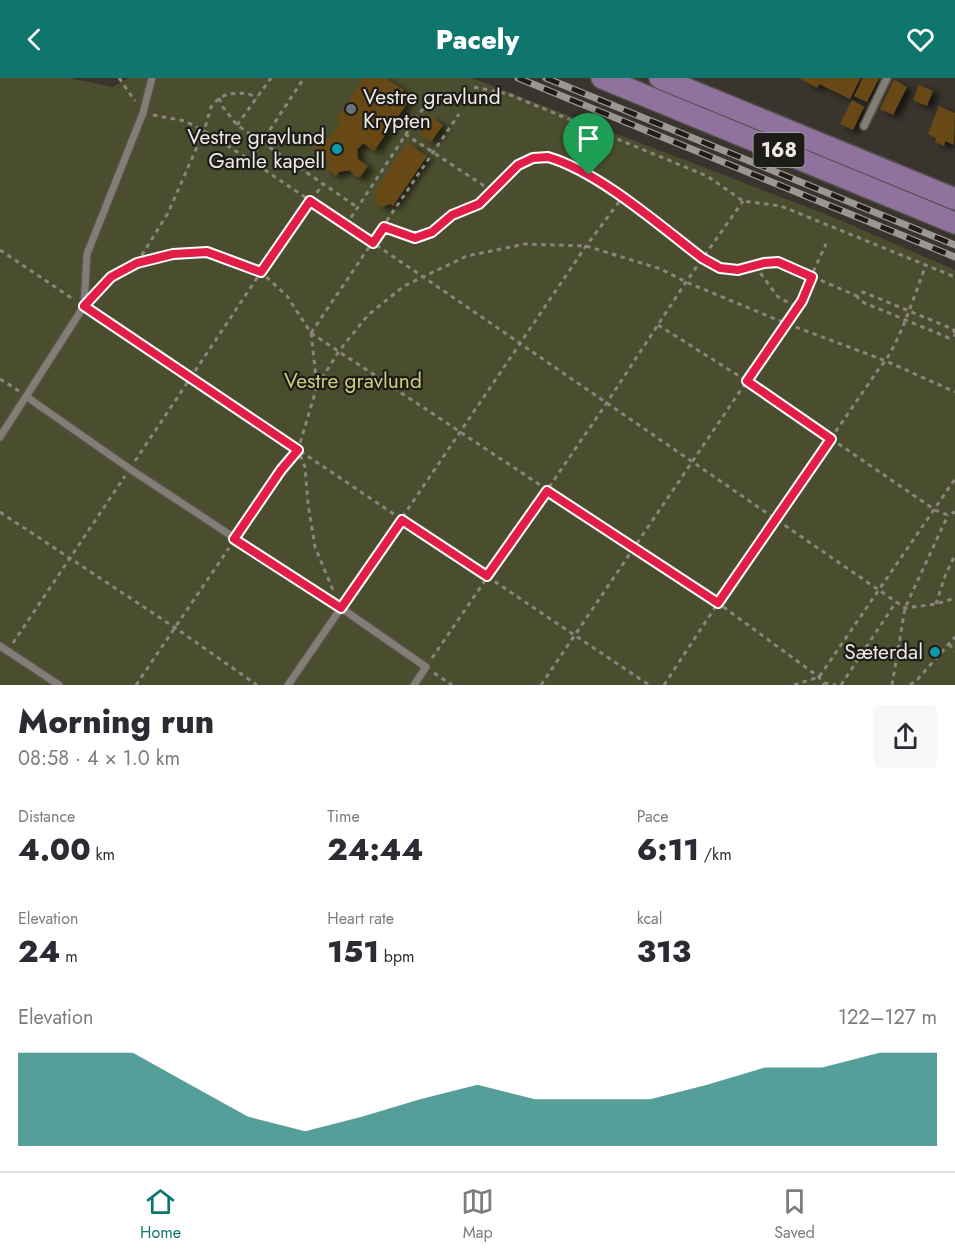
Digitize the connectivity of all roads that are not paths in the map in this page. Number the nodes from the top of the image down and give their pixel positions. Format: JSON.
{"nodes":[{"id":1,"x":152,"y":78,"type":"edge"},
{"id":2,"x":602,"y":78,"type":"edge"},
{"id":3,"x":660,"y":78,"type":"edge"},
{"id":4,"x":886,"y":78,"type":"edge"},
{"id":5,"x":864,"y":126,"type":"dead end"},
{"id":6,"x":955,"y":199,"type":"edge"},
{"id":7,"x":955,"y":223,"type":"edge"},
{"id":8,"x":27,"y":397,"type":"junction"},
{"id":9,"x":0,"y":437,"type":"edge"},
{"id":10,"x":341,"y":608,"type":"junction"},
{"id":11,"x":0,"y":646,"type":"edge"},
{"id":12,"x":59,"y":685,"type":"edge"},
{"id":13,"x":288,"y":685,"type":"edge"},
{"id":14,"x":414,"y":685,"type":"edge"}],
"edges":[{"from":1,"to":8,"type":"lane"},
{"from":2,"to":7,"type":"main road","number":"168"},
{"from":3,"to":6,"type":"main road","number":"168"},
{"from":4,"to":5,"type":"lane"},
{"from":8,"to":9,"type":"lane"},
{"from":8,"to":10,"type":"lane"},
{"from":10,"to":13,"type":"lane"},
{"from":10,"to":14,"type":"lane"},
{"from":11,"to":12,"type":"lane"}]}
